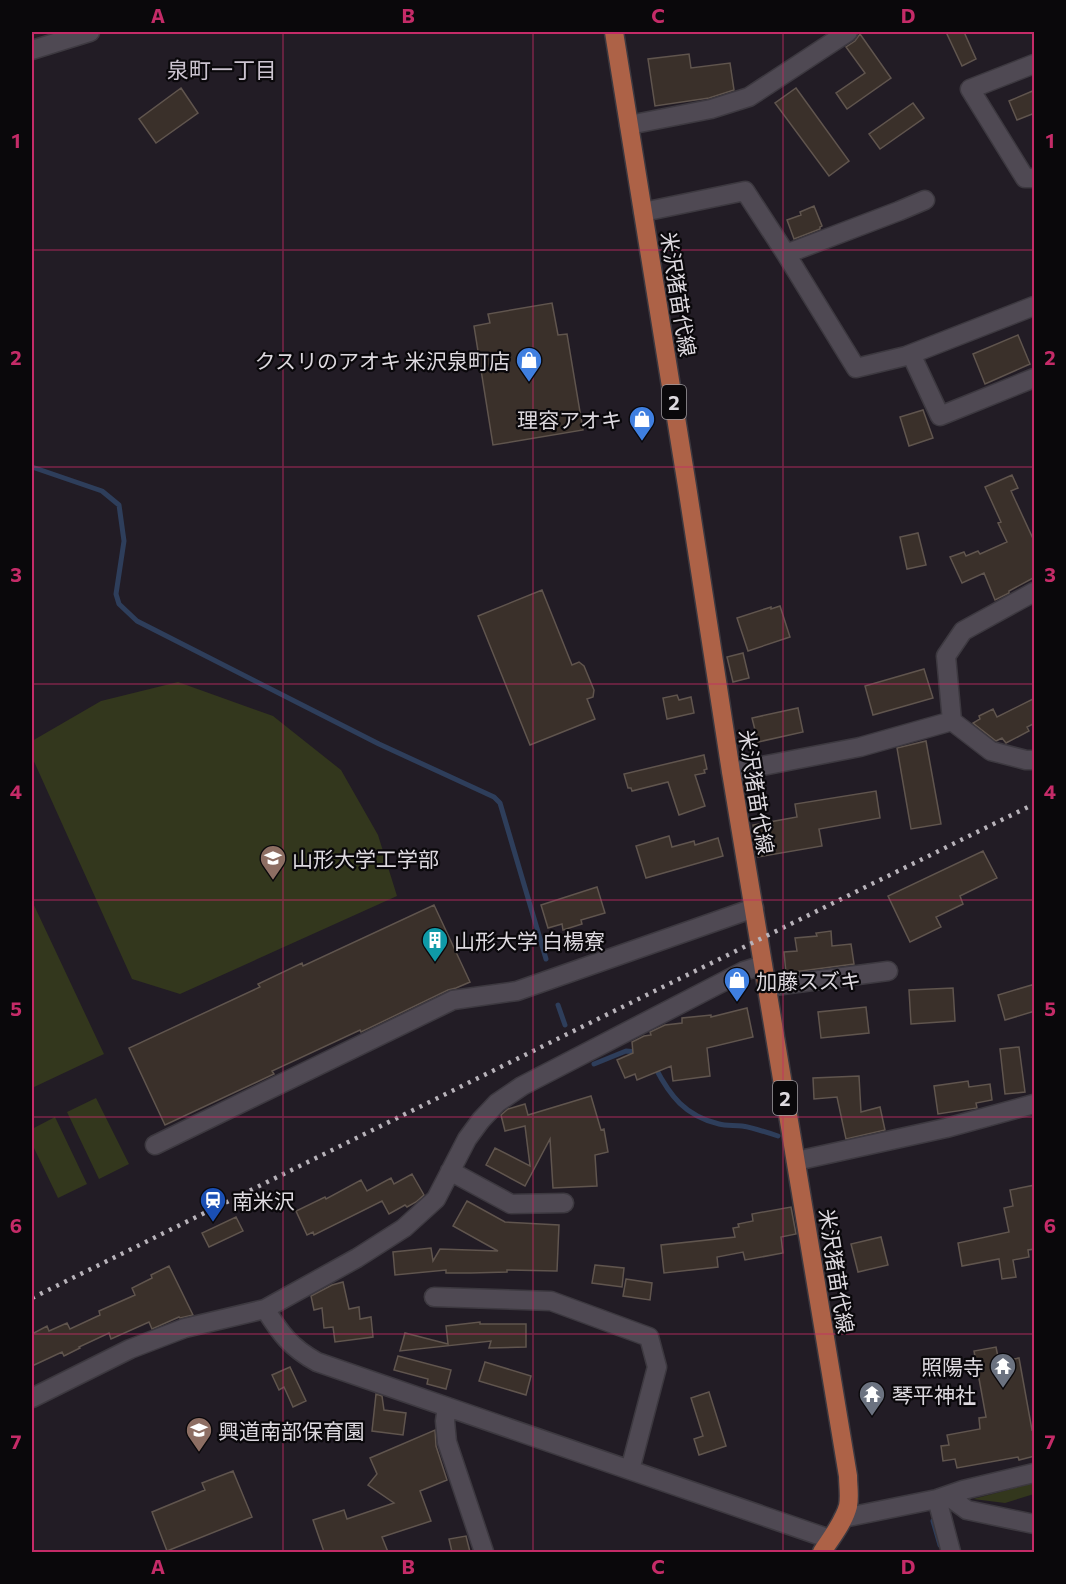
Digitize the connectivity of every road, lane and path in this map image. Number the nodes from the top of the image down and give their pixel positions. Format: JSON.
{"nodes":[{"id":1,"x":90,"y":32,"type":"edge"},
{"id":2,"x":614,"y":32,"type":"edge"},
{"id":3,"x":848,"y":32,"type":"edge"},
{"id":4,"x":32,"y":50,"type":"edge"},
{"id":5,"x":1035,"y":64,"type":"edge"},
{"id":6,"x":629,"y":125,"type":"junction"},
{"id":7,"x":1035,"y":178,"type":"edge"},
{"id":8,"x":925,"y":200,"type":"dead end"},
{"id":9,"x":643,"y":212,"type":"junction"},
{"id":10,"x":786,"y":254,"type":"junction"},
{"id":11,"x":1035,"y":306,"type":"edge"},
{"id":12,"x":911,"y":354,"type":"junction"},
{"id":13,"x":1035,"y":378,"type":"edge"},
{"id":14,"x":1035,"y":592,"type":"edge"},
{"id":15,"x":952,"y":721,"type":"junction"},
{"id":16,"x":1035,"y":760,"type":"edge"},
{"id":17,"x":731,"y":772,"type":"junction"},
{"id":18,"x":754,"y":908,"type":"junction"},
{"id":19,"x":763,"y":964,"type":"junction"},
{"id":20,"x":888,"y":971,"type":"dead end"},
{"id":21,"x":767,"y":987,"type":"junction"},
{"id":22,"x":1035,"y":1104,"type":"edge"},
{"id":23,"x":155,"y":1145,"type":"dead end"},
{"id":24,"x":796,"y":1161,"type":"junction"},
{"id":25,"x":450,"y":1172,"type":"junction"},
{"id":26,"x":564,"y":1203,"type":"dead end"},
{"id":27,"x":434,"y":1297,"type":"dead end"},
{"id":28,"x":265,"y":1309,"type":"junction"},
{"id":29,"x":32,"y":1398,"type":"edge"},
{"id":30,"x":447,"y":1407,"type":"junction"},
{"id":31,"x":630,"y":1470,"type":"junction"},
{"id":32,"x":1035,"y":1473,"type":"edge"},
{"id":33,"x":943,"y":1498,"type":"junction"},
{"id":34,"x":843,"y":1518,"type":"junction"},
{"id":35,"x":1035,"y":1524,"type":"edge"},
{"id":36,"x":826,"y":1546,"type":"edge"},
{"id":37,"x":484,"y":1552,"type":"edge"},
{"id":38,"x":951,"y":1552,"type":"edge"}],
"edges":[{"from":1,"to":4,"type":"street"},
{"from":2,"to":6,"type":"main road","name":"米沢猪苗代線","number":"2"},
{"from":3,"to":6,"type":"street"},
{"from":5,"to":7,"type":"street"},
{"from":6,"to":9,"type":"main road","name":"米沢猪苗代線","number":"2"},
{"from":8,"to":10,"type":"street"},
{"from":9,"to":10,"type":"street"},
{"from":9,"to":17,"type":"main road","name":"米沢猪苗代線","number":"2"},
{"from":10,"to":12,"type":"street"},
{"from":11,"to":12,"type":"street"},
{"from":12,"to":13,"type":"street"},
{"from":14,"to":15,"type":"street"},
{"from":15,"to":16,"type":"street"},
{"from":15,"to":17,"type":"street"},
{"from":17,"to":18,"type":"main road","name":"米沢猪苗代線","number":"2"},
{"from":18,"to":19,"type":"main road","name":"米沢猪苗代線","number":"2"},
{"from":18,"to":23,"type":"street"},
{"from":19,"to":21,"type":"main road","name":"米沢猪苗代線","number":"2"},
{"from":19,"to":25,"type":"street"},
{"from":20,"to":21,"type":"street"},
{"from":21,"to":24,"type":"main road","name":"米沢猪苗代線","number":"2"},
{"from":22,"to":24,"type":"street"},
{"from":24,"to":34,"type":"main road","name":"米沢猪苗代線","number":"2"},
{"from":25,"to":26,"type":"street"},
{"from":25,"to":28,"type":"street"},
{"from":27,"to":31,"type":"street"},
{"from":28,"to":29,"type":"street"},
{"from":28,"to":30,"type":"street"},
{"from":30,"to":31,"type":"street"},
{"from":30,"to":37,"type":"street"},
{"from":31,"to":36,"type":"street"},
{"from":32,"to":33,"type":"street"},
{"from":33,"to":34,"type":"street"},
{"from":33,"to":35,"type":"street"},
{"from":33,"to":38,"type":"street"},
{"from":34,"to":36,"type":"main road","name":"米沢猪苗代線","number":"2"}]}
